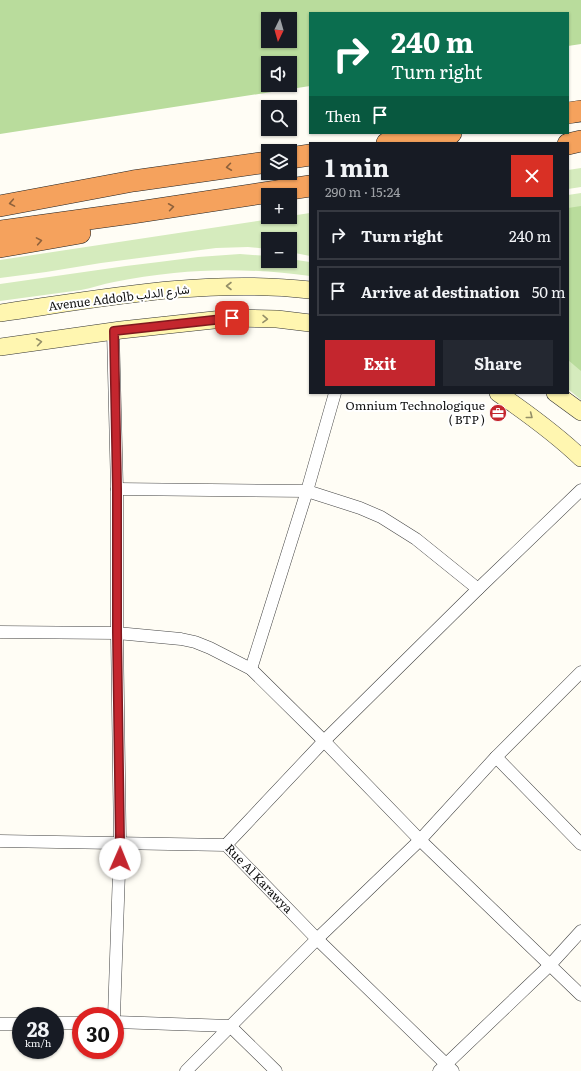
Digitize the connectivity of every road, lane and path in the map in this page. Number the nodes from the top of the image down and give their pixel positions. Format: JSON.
{"nodes":[{"id":1,"x":581,"y":111,"type":"edge"},
{"id":2,"x":569,"y":113,"type":"edge"},
{"id":3,"x":445,"y":134,"type":"edge"},
{"id":4,"x":393,"y":142,"type":"edge"},
{"id":5,"x":581,"y":142,"type":"edge"},
{"id":6,"x":569,"y":144,"type":"edge"},
{"id":7,"x":309,"y":155,"type":"edge"},
{"id":8,"x":297,"y":157,"type":"edge"},
{"id":9,"x":261,"y":163,"type":"edge"},
{"id":10,"x":133,"y":181,"type":"junction"},
{"id":11,"x":309,"y":186,"type":"edge"},
{"id":12,"x":0,"y":191,"type":"edge"},
{"id":13,"x":0,"y":206,"type":"edge"},
{"id":14,"x":132,"y":213,"type":"junction"},
{"id":15,"x":0,"y":231,"type":"edge"},
{"id":16,"x":0,"y":247,"type":"edge"},
{"id":17,"x":309,"y":290,"type":"edge"},
{"id":18,"x":0,"y":313,"type":"edge"},
{"id":19,"x":309,"y":323,"type":"edge"},
{"id":20,"x":114,"y":331,"type":"junction"},
{"id":21,"x":0,"y":347,"type":"edge"},
{"id":22,"x":335,"y":394,"type":"edge"},
{"id":23,"x":499,"y":394,"type":"edge"},
{"id":24,"x":556,"y":394,"type":"edge"},
{"id":25,"x":581,"y":412,"type":"edge"},
{"id":26,"x":581,"y":458,"type":"edge"},
{"id":27,"x":117,"y":489,"type":"junction"},
{"id":28,"x":581,"y":490,"type":"edge"},
{"id":29,"x":307,"y":491,"type":"junction"},
{"id":30,"x":478,"y":589,"type":"junction"},
{"id":31,"x":0,"y":632,"type":"edge"},
{"id":32,"x":117,"y":632,"type":"junction"},
{"id":33,"x":251,"y":669,"type":"junction"},
{"id":34,"x":578,"y":680,"type":"edge"},
{"id":35,"x":324,"y":741,"type":"junction"},
{"id":36,"x":496,"y":757,"type":"junction"},
{"id":37,"x":0,"y":840,"type":"edge"},
{"id":38,"x":420,"y":840,"type":"junction"},
{"id":39,"x":120,"y":843,"type":"junction"},
{"id":40,"x":581,"y":844,"type":"edge"},
{"id":41,"x":226,"y":845,"type":"junction"},
{"id":42,"x":581,"y":931,"type":"edge"},
{"id":43,"x":318,"y":939,"type":"junction"},
{"id":44,"x":550,"y":965,"type":"junction"},
{"id":45,"x":581,"y":995,"type":"edge"},
{"id":46,"x":114,"y":1007,"type":"edge"},
{"id":47,"x":124,"y":1022,"type":"edge"},
{"id":48,"x":0,"y":1024,"type":"edge"},
{"id":49,"x":12,"y":1024,"type":"edge"},
{"id":50,"x":230,"y":1026,"type":"junction"},
{"id":51,"x":446,"y":1069,"type":"edge"},
{"id":52,"x":186,"y":1071,"type":"edge"},
{"id":53,"x":276,"y":1071,"type":"edge"}],
"edges":[{"from":1,"to":2,"type":"highway"},
{"from":3,"to":4,"type":"highway"},
{"from":5,"to":6,"type":"highway"},
{"from":7,"to":8,"type":"highway"},
{"from":9,"to":10,"type":"highway","one_way":true},
{"from":10,"to":12,"type":"highway"},
{"from":10,"to":13,"type":"highway","one_way":true},
{"from":14,"to":11,"type":"highway","one_way":true},
{"from":14,"to":15,"type":"highway"},
{"from":16,"to":14,"type":"highway","one_way":true},
{"from":17,"to":18,"type":"street","name":"Avenue Addolb شارع الدلب","one_way":true},
{"from":20,"to":19,"type":"street","one_way":true},
{"from":21,"to":20,"type":"street","one_way":true},
{"from":20,"to":27,"type":"street"},
{"from":22,"to":29,"type":"street"},
{"from":23,"to":26,"type":"street","one_way":true},
{"from":24,"to":25,"type":"street"},
{"from":27,"to":29,"type":"street"},
{"from":27,"to":32,"type":"street"},
{"from":28,"to":30,"type":"street"},
{"from":29,"to":30,"type":"street"},
{"from":29,"to":33,"type":"street"},
{"from":30,"to":35,"type":"street"},
{"from":31,"to":32,"type":"street"},
{"from":32,"to":33,"type":"street"},
{"from":32,"to":39,"type":"street"},
{"from":33,"to":35,"type":"street"},
{"from":34,"to":36,"type":"street"},
{"from":35,"to":38,"type":"street"},
{"from":35,"to":41,"type":"street"},
{"from":36,"to":38,"type":"street"},
{"from":36,"to":40,"type":"street"},
{"from":37,"to":39,"type":"street","name":"Rue Al Karawya"},
{"from":38,"to":43,"type":"street"},
{"from":38,"to":44,"type":"street"},
{"from":39,"to":41,"type":"street","name":"Rue Al Karawya"},
{"from":39,"to":46,"type":"street"},
{"from":41,"to":43,"type":"street","name":"Rue Al Karawya"},
{"from":42,"to":44,"type":"street"},
{"from":43,"to":50,"type":"street"},
{"from":43,"to":51,"type":"street","name":"Rue Al Karawya"},
{"from":44,"to":45,"type":"street"},
{"from":44,"to":51,"type":"street"},
{"from":47,"to":50,"type":"street"},
{"from":48,"to":49,"type":"street"},
{"from":50,"to":52,"type":"street"},
{"from":50,"to":53,"type":"street"}]}
